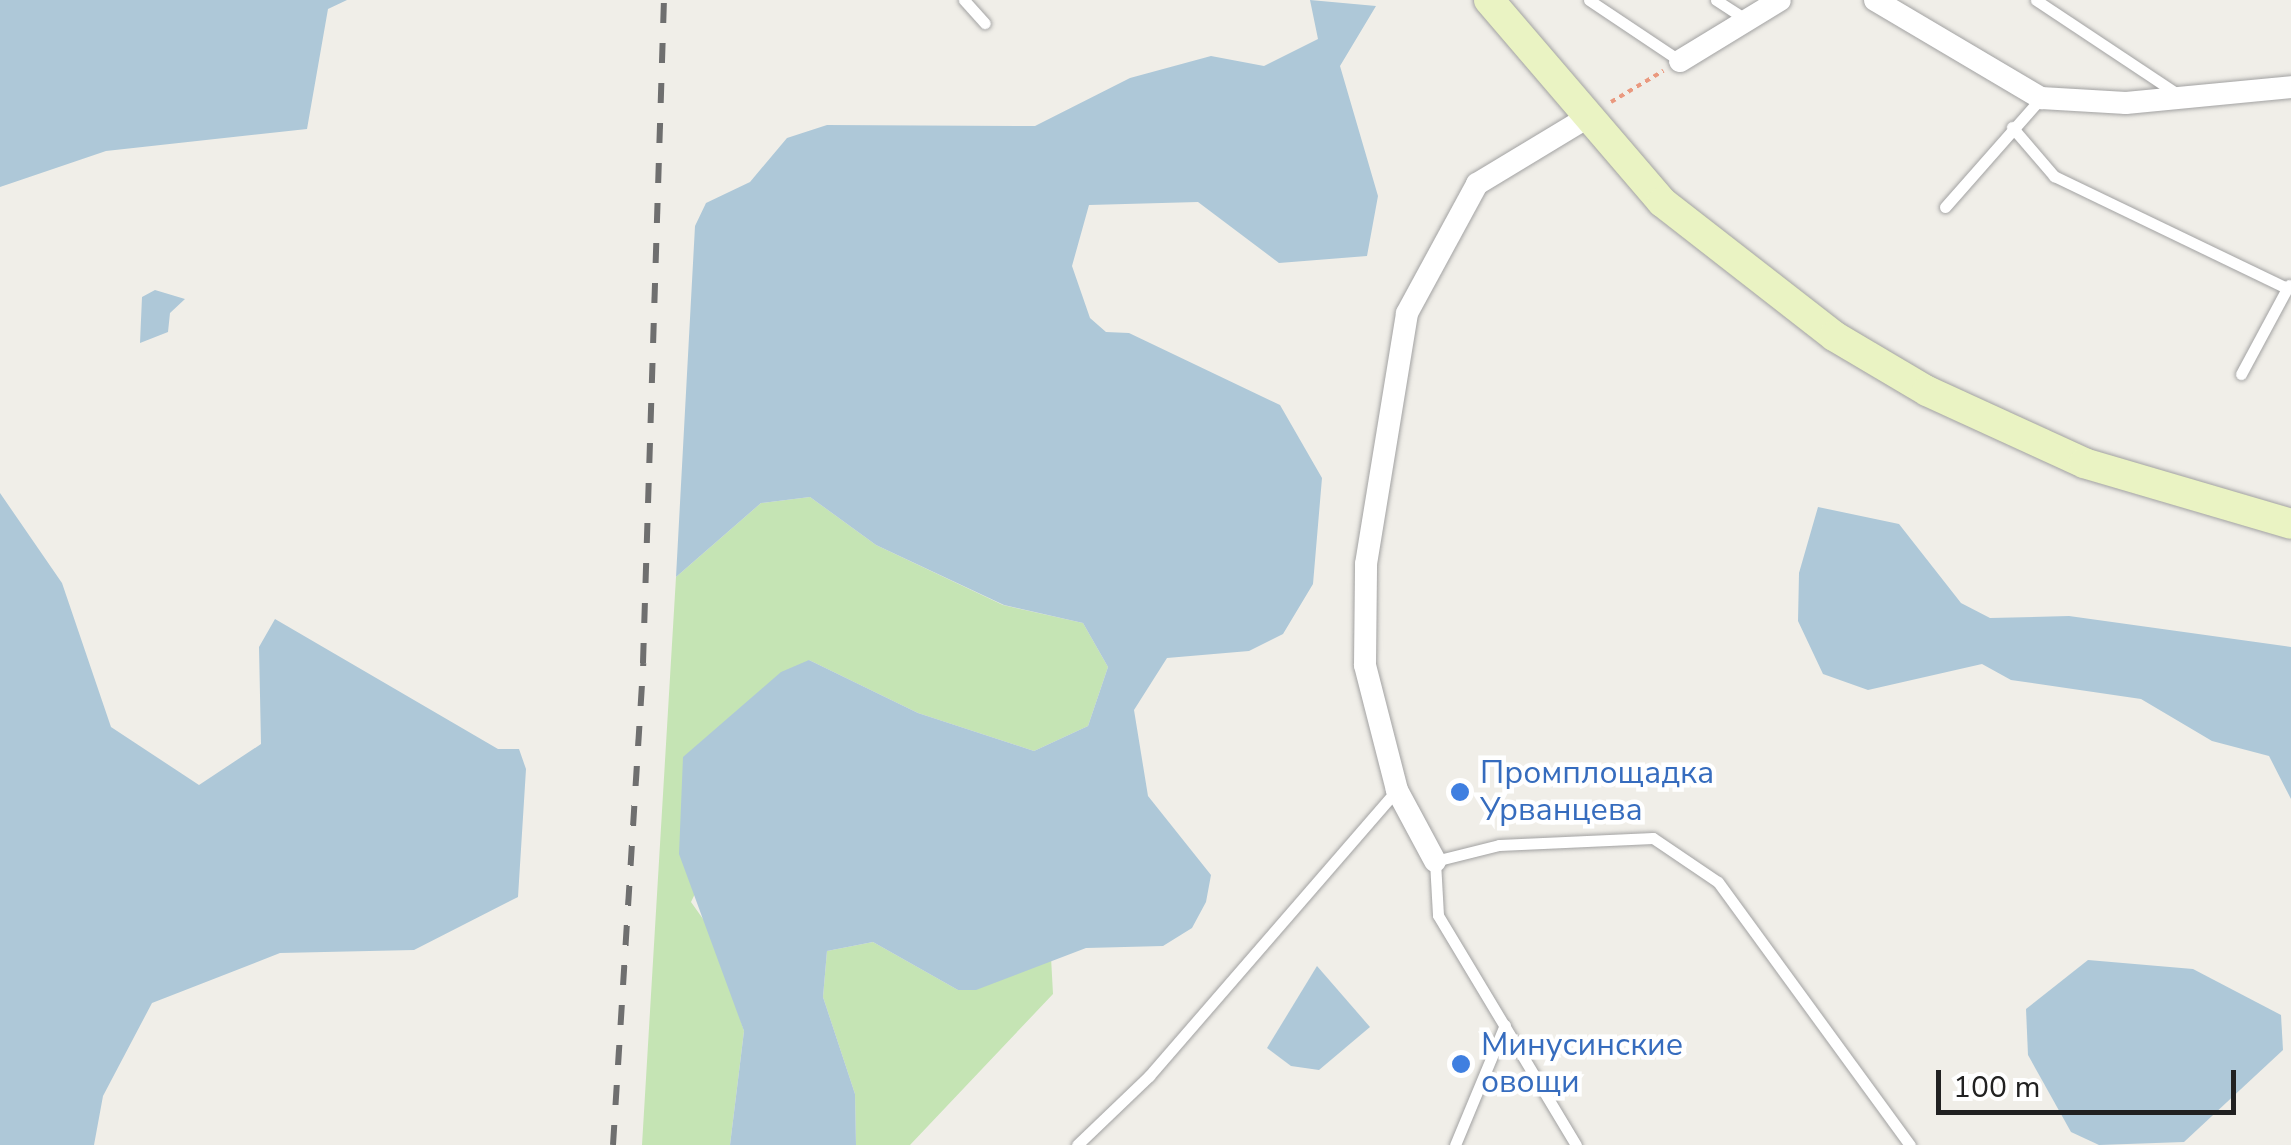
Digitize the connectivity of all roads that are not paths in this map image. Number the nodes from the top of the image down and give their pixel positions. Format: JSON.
{"nodes":[{"id":1,"x":964,"y":0,"type":"edge"},
{"id":2,"x":1489,"y":0,"type":"edge"},
{"id":3,"x":1590,"y":0,"type":"edge"},
{"id":4,"x":1716,"y":0,"type":"edge"},
{"id":5,"x":1780,"y":0,"type":"edge"},
{"id":6,"x":1875,"y":0,"type":"edge"},
{"id":7,"x":2036,"y":0,"type":"edge"},
{"id":8,"x":1748,"y":21,"type":"junction"},
{"id":9,"x":985,"y":24,"type":"dead end"},
{"id":10,"x":1680,"y":61,"type":"joint"},
{"id":11,"x":2291,"y":87,"type":"edge"},
{"id":12,"x":2182,"y":97,"type":"junction"},
{"id":13,"x":2040,"y":98,"type":"junction"},
{"id":14,"x":1583,"y":120,"type":"junction"},
{"id":15,"x":2012,"y":126,"type":"junction"},
{"id":16,"x":1945,"y":208,"type":"dead end"},
{"id":17,"x":2289,"y":285,"type":"edge"},
{"id":18,"x":2241,"y":374,"type":"dead end"},
{"id":19,"x":2291,"y":524,"type":"edge"},
{"id":20,"x":1397,"y":790,"type":"junction"},
{"id":21,"x":1436,"y":861,"type":"junction"},
{"id":22,"x":1505,"y":1025,"type":"junction"},
{"id":23,"x":1077,"y":1145,"type":"edge"},
{"id":24,"x":1455,"y":1145,"type":"edge"},
{"id":25,"x":1576,"y":1145,"type":"edge"},
{"id":26,"x":1910,"y":1145,"type":"edge"}],
"edges":[{"from":1,"to":9,"type":"lane"},
{"from":2,"to":14,"type":"street"},
{"from":3,"to":10,"type":"lane"},
{"from":4,"to":8,"type":"lane"},
{"from":5,"to":8,"type":"street"},
{"from":6,"to":13,"type":"street"},
{"from":7,"to":12,"type":"lane"},
{"from":8,"to":10,"type":"street"},
{"from":11,"to":12,"type":"street"},
{"from":12,"to":13,"type":"street"},
{"from":13,"to":15,"type":"lane"},
{"from":14,"to":19,"type":"street"},
{"from":14,"to":20,"type":"street"},
{"from":15,"to":16,"type":"lane"},
{"from":15,"to":17,"type":"lane"},
{"from":17,"to":18,"type":"lane"},
{"from":20,"to":21,"type":"street"},
{"from":20,"to":23,"type":"lane"},
{"from":21,"to":22,"type":"lane"},
{"from":21,"to":26,"type":"lane"},
{"from":22,"to":24,"type":"lane"},
{"from":22,"to":25,"type":"lane"}]}
